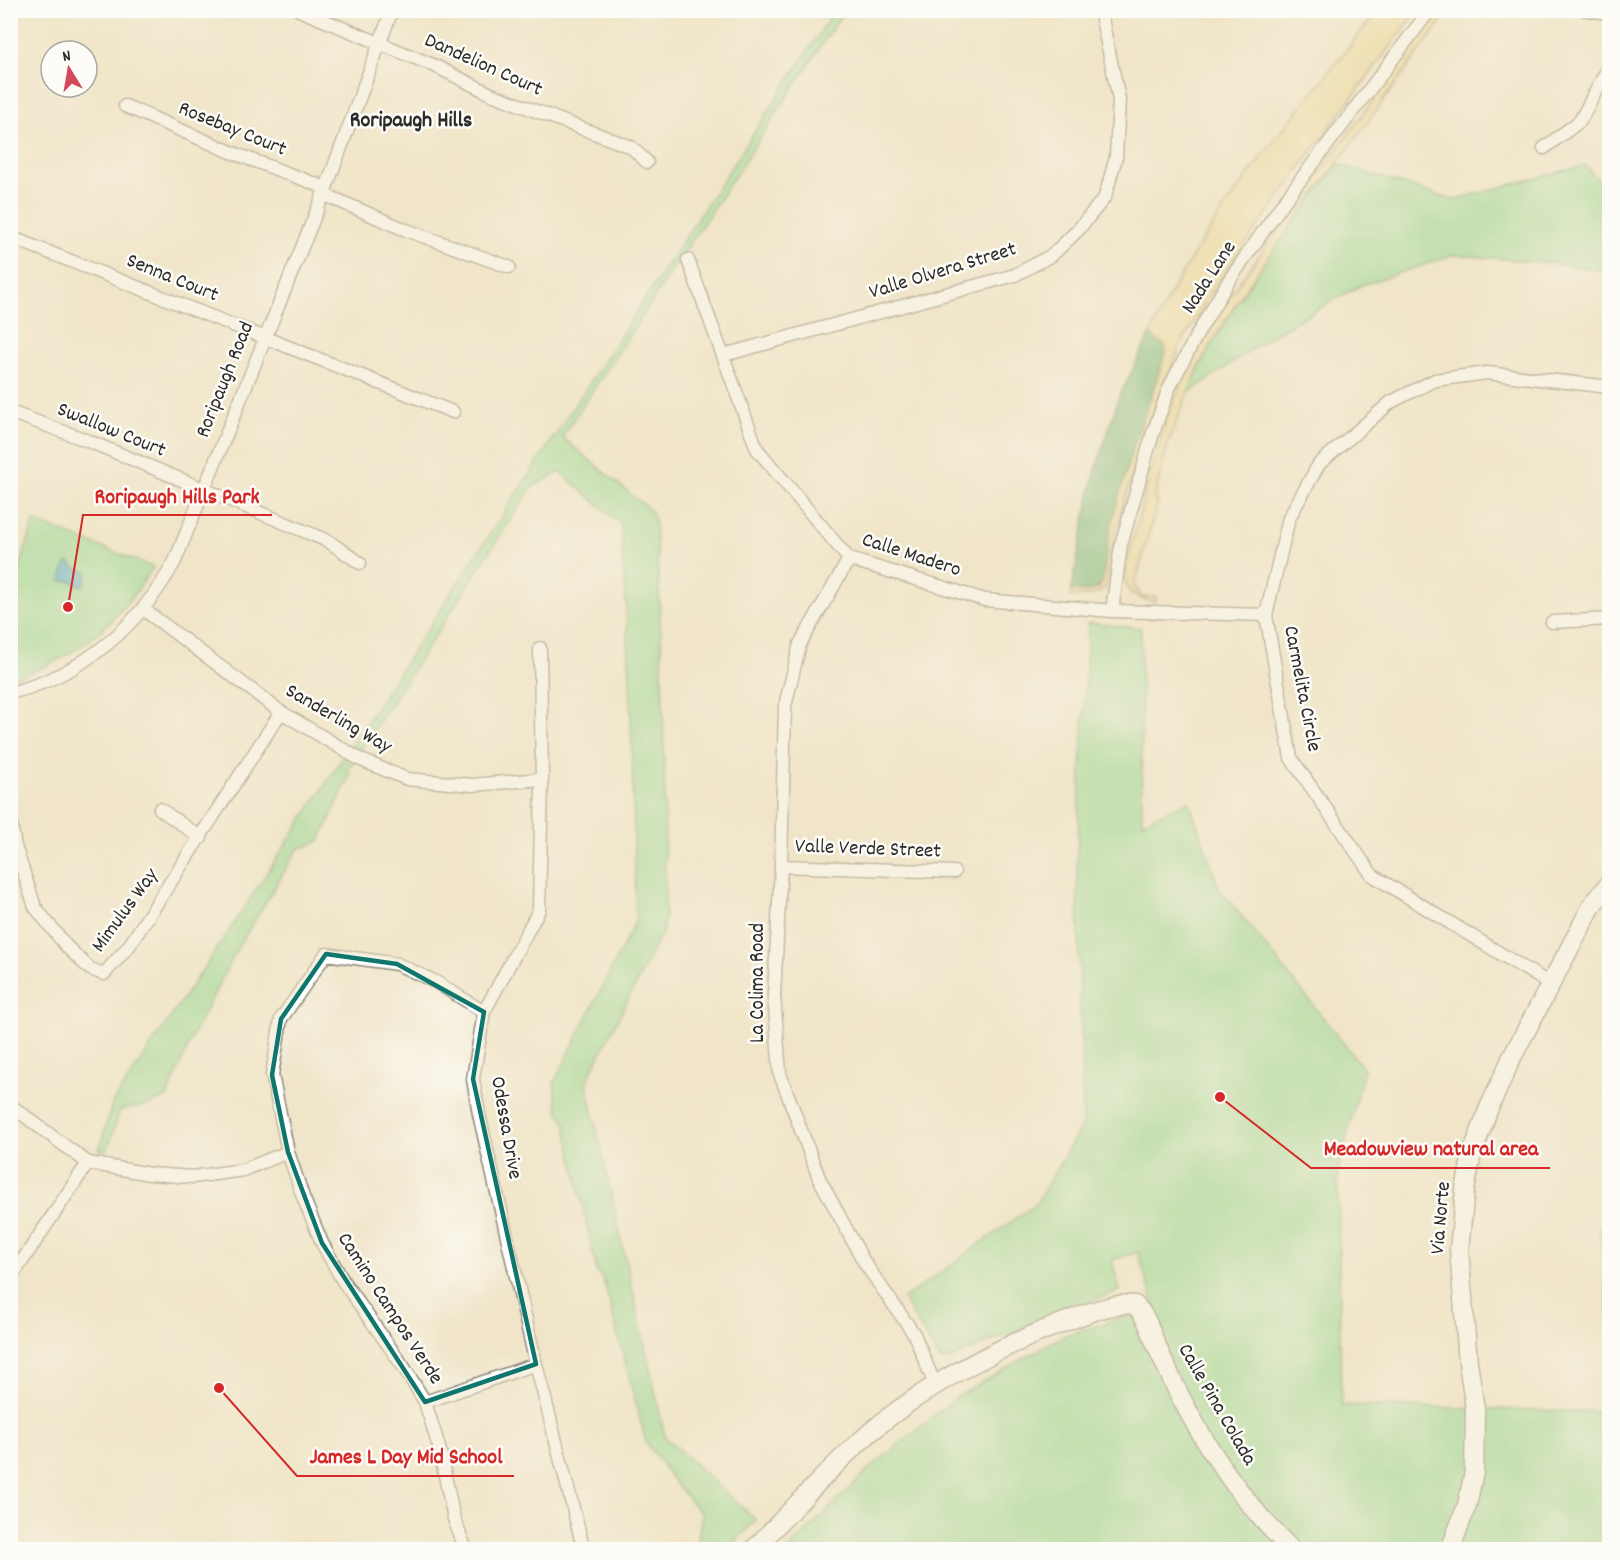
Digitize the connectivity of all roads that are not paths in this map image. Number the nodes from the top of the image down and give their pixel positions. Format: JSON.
{"nodes":[{"id":1,"x":299,"y":10,"type":"edge"},
{"id":2,"x":392,"y":10,"type":"edge"},
{"id":3,"x":1100,"y":10,"type":"edge"},
{"id":4,"x":1430,"y":10,"type":"edge"},
{"id":5,"x":1586,"y":10,"type":"edge"},
{"id":6,"x":1610,"y":13,"type":"edge"},
{"id":7,"x":381,"y":43,"type":"junction"},
{"id":8,"x":1610,"y":56,"type":"edge"},
{"id":9,"x":125,"y":106,"type":"dead end"},
{"id":10,"x":1545,"y":148,"type":"dead end"},
{"id":11,"x":647,"y":162,"type":"dead end"},
{"id":12,"x":324,"y":191,"type":"junction"},
{"id":13,"x":10,"y":237,"type":"edge"},
{"id":14,"x":688,"y":260,"type":"dead end"},
{"id":15,"x":508,"y":267,"type":"dead end"},
{"id":16,"x":265,"y":337,"type":"junction"},
{"id":17,"x":724,"y":355,"type":"junction"},
{"id":18,"x":1610,"y":387,"type":"edge"},
{"id":19,"x":10,"y":412,"type":"edge"},
{"id":20,"x":453,"y":412,"type":"dead end"},
{"id":21,"x":202,"y":490,"type":"junction"},
{"id":22,"x":849,"y":558,"type":"junction"},
{"id":23,"x":360,"y":563,"type":"dead end"},
{"id":24,"x":143,"y":609,"type":"junction"},
{"id":25,"x":1112,"y":611,"type":"junction"},
{"id":26,"x":1266,"y":615,"type":"junction"},
{"id":27,"x":1610,"y":619,"type":"edge"},
{"id":28,"x":1552,"y":622,"type":"dead end"},
{"id":29,"x":540,"y":648,"type":"dead end"},
{"id":30,"x":10,"y":693,"type":"edge"},
{"id":31,"x":281,"y":712,"type":"junction"},
{"id":32,"x":542,"y":780,"type":"junction"},
{"id":33,"x":159,"y":809,"type":"dead end"},
{"id":34,"x":10,"y":820,"type":"edge"},
{"id":35,"x":201,"y":838,"type":"junction"},
{"id":36,"x":13,"y":846,"type":"edge"},
{"id":37,"x":781,"y":866,"type":"junction"},
{"id":38,"x":954,"y":872,"type":"dead end"},
{"id":39,"x":1610,"y":883,"type":"edge"},
{"id":40,"x":1550,"y":984,"type":"junction"},
{"id":41,"x":484,"y":1012,"type":"junction"},
{"id":42,"x":10,"y":1105,"type":"edge"},
{"id":43,"x":288,"y":1152,"type":"junction"},
{"id":44,"x":88,"y":1163,"type":"junction"},
{"id":45,"x":10,"y":1279,"type":"edge"},
{"id":46,"x":536,"y":1364,"type":"junction"},
{"id":47,"x":935,"y":1384,"type":"junction"},
{"id":48,"x":425,"y":1402,"type":"junction"},
{"id":49,"x":583,"y":1547,"type":"dead end"},
{"id":50,"x":466,"y":1550,"type":"edge"},
{"id":51,"x":753,"y":1550,"type":"edge"},
{"id":52,"x":1292,"y":1550,"type":"edge"},
{"id":53,"x":1450,"y":1550,"type":"edge"}],
"edges":[{"from":1,"to":7,"type":"street","name":"Dandelion Court"},
{"from":2,"to":7,"type":"street","name":"Roripaugh Road"},
{"from":3,"to":17,"type":"street","name":"Valle Olvera Street"},
{"from":4,"to":25,"type":"street","name":"Nada Lane"},
{"from":5,"to":6,"type":"street"},
{"from":7,"to":11,"type":"street","name":"Dandelion Court"},
{"from":7,"to":12,"type":"street","name":"Roripaugh Road"},
{"from":8,"to":10,"type":"street"},
{"from":9,"to":12,"type":"street","name":"Rosebay Court"},
{"from":12,"to":15,"type":"street","name":"Rosebay Court"},
{"from":12,"to":16,"type":"street","name":"Roripaugh Road"},
{"from":13,"to":16,"type":"street","name":"Senna Court"},
{"from":14,"to":17,"type":"street","name":"Calle Madero"},
{"from":16,"to":20,"type":"street","name":"Senna Court"},
{"from":16,"to":21,"type":"street","name":"Roripaugh Road"},
{"from":17,"to":22,"type":"street","name":"Calle Madero"},
{"from":18,"to":26,"type":"street","name":"Carmelita Circle"},
{"from":19,"to":21,"type":"street","name":"Swallow Court"},
{"from":21,"to":23,"type":"street","name":"Swallow Court"},
{"from":21,"to":24,"type":"street","name":"Roripaugh Road"},
{"from":22,"to":25,"type":"street","name":"Calle Madero"},
{"from":22,"to":37,"type":"street","name":"La Colima Road"},
{"from":24,"to":30,"type":"street","name":"Roripaugh Road"},
{"from":24,"to":31,"type":"street","name":"Sanderling Way"},
{"from":25,"to":26,"type":"street","name":"Calle Madero"},
{"from":26,"to":40,"type":"street","name":"Carmelita Circle"},
{"from":27,"to":28,"type":"street"},
{"from":29,"to":32,"type":"street","name":"Odessa Drive"},
{"from":31,"to":32,"type":"street","name":"Sanderling Way"},
{"from":31,"to":35,"type":"street","name":"Mimulus Way"},
{"from":32,"to":41,"type":"street","name":"Odessa Drive"},
{"from":33,"to":35,"type":"street"},
{"from":34,"to":36,"type":"street","name":"Mimulus Way"},
{"from":35,"to":36,"type":"street","name":"Mimulus Way"},
{"from":37,"to":38,"type":"street","name":"Valle Verde Street"},
{"from":37,"to":47,"type":"street","name":"La Colima Road"},
{"from":39,"to":40,"type":"street","name":"Via Norte"},
{"from":40,"to":53,"type":"street","name":"Via Norte"},
{"from":41,"to":43,"type":"street","name":"Camino Campos Verde"},
{"from":41,"to":46,"type":"street","name":"Odessa Drive"},
{"from":42,"to":44,"type":"street"},
{"from":43,"to":44,"type":"street"},
{"from":43,"to":48,"type":"street","name":"Camino Campos Verde"},
{"from":44,"to":45,"type":"street"},
{"from":46,"to":48,"type":"street"},
{"from":46,"to":49,"type":"street","name":"Odessa Drive"},
{"from":47,"to":51,"type":"street"},
{"from":47,"to":52,"type":"street","name":"Calle Pina Colada"},
{"from":48,"to":50,"type":"street","name":"Camino Campos Verde"}]}
